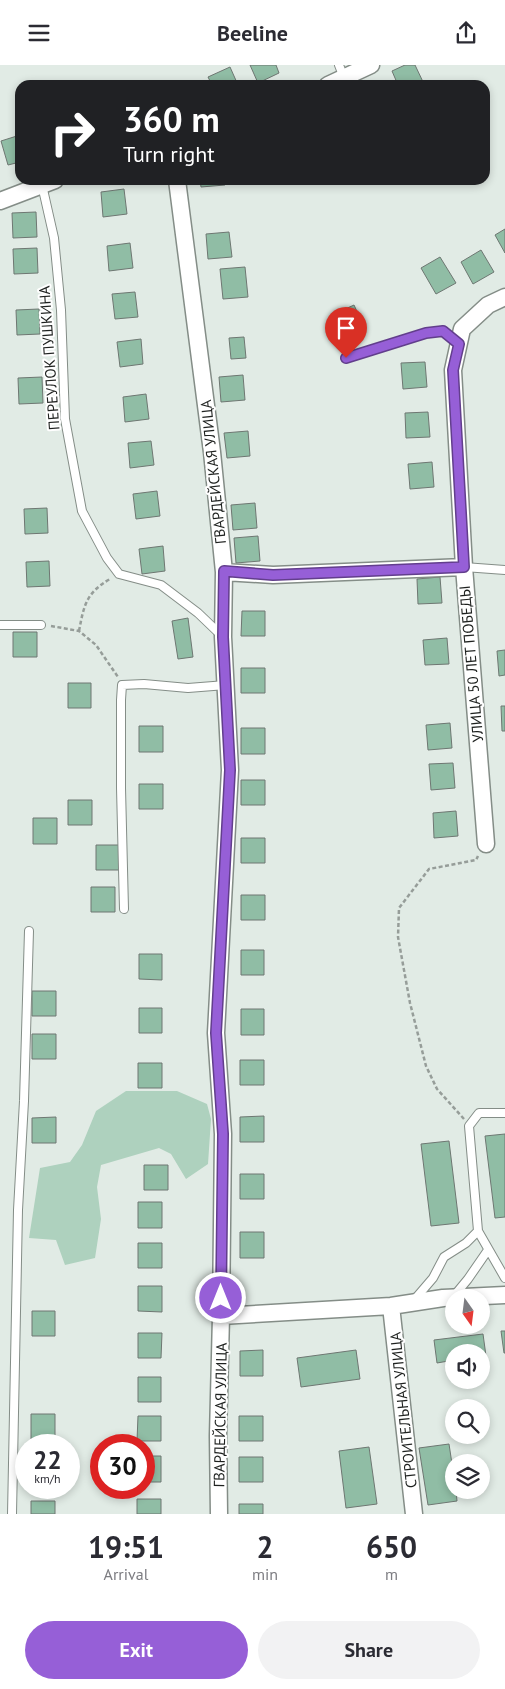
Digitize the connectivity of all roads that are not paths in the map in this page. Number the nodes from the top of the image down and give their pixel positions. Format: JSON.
{"nodes":[{"id":1,"x":371,"y":65,"type":"edge"},
{"id":2,"x":341,"y":72,"type":"edge"},
{"id":3,"x":41,"y":185,"type":"edge"},
{"id":4,"x":49,"y":185,"type":"edge"},
{"id":5,"x":177,"y":185,"type":"edge"},
{"id":6,"x":0,"y":201,"type":"edge"},
{"id":7,"x":505,"y":297,"type":"edge"},
{"id":8,"x":459,"y":344,"type":"junction"},
{"id":9,"x":346,"y":358,"type":"dead end"},
{"id":10,"x":464,"y":567,"type":"junction"},
{"id":11,"x":505,"y":570,"type":"edge"},
{"id":12,"x":224,"y":571,"type":"junction"},
{"id":13,"x":0,"y":625,"type":"edge"},
{"id":14,"x":41,"y":625,"type":"road end"},
{"id":15,"x":223,"y":637,"type":"junction"},
{"id":16,"x":226,"y":685,"type":"junction"},
{"id":17,"x":486,"y":845,"type":"road end"},
{"id":18,"x":124,"y":909,"type":"dead end"},
{"id":19,"x":29,"y":931,"type":"dead end"},
{"id":20,"x":505,"y":1113,"type":"edge"},
{"id":21,"x":478,"y":1231,"type":"junction"},
{"id":22,"x":488,"y":1250,"type":"junction"},
{"id":23,"x":505,"y":1278,"type":"edge"},
{"id":24,"x":459,"y":1289,"type":"edge"},
{"id":25,"x":505,"y":1295,"type":"edge"},
{"id":26,"x":490,"y":1296,"type":"edge"},
{"id":27,"x":445,"y":1298,"type":"edge"},
{"id":28,"x":412,"y":1303,"type":"junction"},
{"id":29,"x":391,"y":1306,"type":"junction"},
{"id":30,"x":221,"y":1317,"type":"junction"},
{"id":31,"x":12,"y":1514,"type":"edge"},
{"id":32,"x":219,"y":1514,"type":"edge"},
{"id":33,"x":414,"y":1514,"type":"edge"}],
"edges":[{"from":1,"to":2,"type":"street"},
{"from":3,"to":6,"type":"street"},
{"from":4,"to":15,"type":"lane","name":"ПЕРЕУЛОК ПУШКИНА"},
{"from":5,"to":12,"type":"street","name":"ГВАРДЕЙСКАЯ УЛИЦА"},
{"from":7,"to":8,"type":"street","name":"УЛИЦА 50 ЛЕТ ПОБЕДЫ"},
{"from":8,"to":9,"type":"lane"},
{"from":8,"to":10,"type":"street","name":"УЛИЦА 50 ЛЕТ ПОБЕДЫ"},
{"from":10,"to":11,"type":"lane"},
{"from":10,"to":12,"type":"street"},
{"from":10,"to":17,"type":"street","name":"УЛИЦА 50 ЛЕТ ПОБЕДЫ"},
{"from":12,"to":15,"type":"street","name":"ГВАРДЕЙСКАЯ УЛИЦА"},
{"from":13,"to":14,"type":"lane"},
{"from":15,"to":16,"type":"street","name":"ГВАРДЕЙСКАЯ УЛИЦА"},
{"from":16,"to":18,"type":"lane"},
{"from":16,"to":30,"type":"street","name":"ГВАРДЕЙСКАЯ УЛИЦА"},
{"from":19,"to":31,"type":"lane"},
{"from":20,"to":21,"type":"lane"},
{"from":21,"to":22,"type":"lane"},
{"from":21,"to":28,"type":"lane"},
{"from":22,"to":23,"type":"lane"},
{"from":22,"to":24,"type":"lane"},
{"from":25,"to":26,"type":"street"},
{"from":27,"to":28,"type":"street"},
{"from":28,"to":29,"type":"street"},
{"from":29,"to":30,"type":"street"},
{"from":29,"to":33,"type":"street","name":"СТРОИТЕЛЬНАЯ УЛИЦА"},
{"from":30,"to":32,"type":"street","name":"ГВАРДЕЙСКАЯ УЛИЦА"}]}
